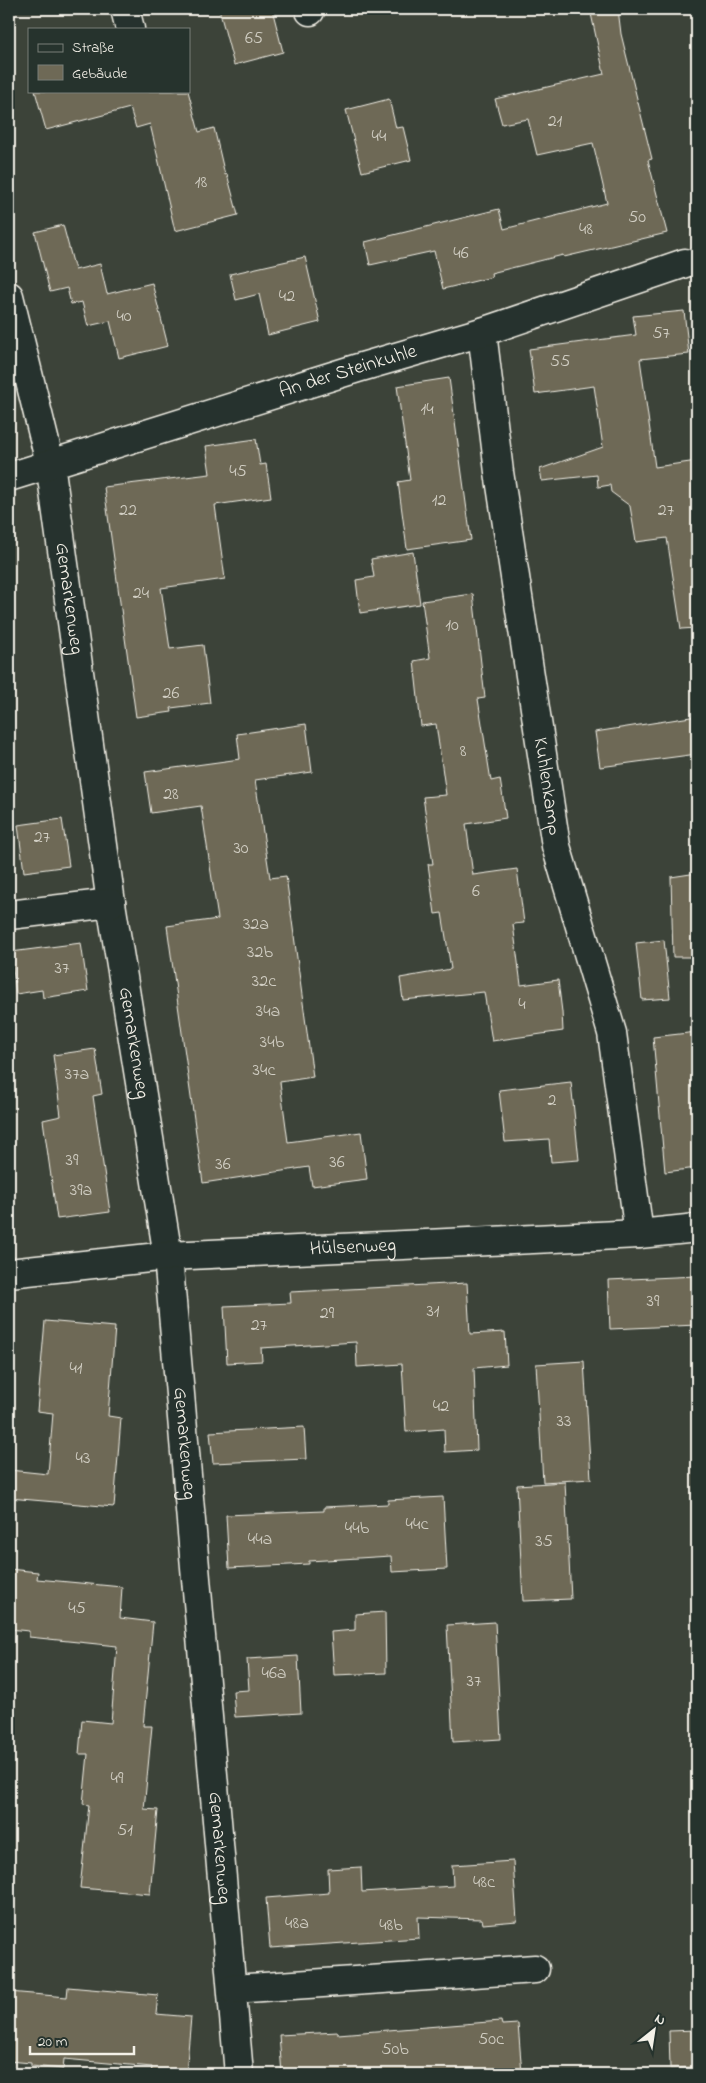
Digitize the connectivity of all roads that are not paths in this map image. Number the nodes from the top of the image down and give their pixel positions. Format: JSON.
{"nodes":[{"id":1,"x":125,"y":9,"type":"edge"},
{"id":2,"x":130,"y":28,"type":"edge"},
{"id":3,"x":685,"y":263,"type":"dead end"},
{"id":4,"x":9,"y":296,"type":"edge"},
{"id":5,"x":482,"y":332,"type":"junction"},
{"id":6,"x":50,"y":463,"type":"junction"},
{"id":7,"x":9,"y":476,"type":"edge"},
{"id":8,"x":111,"y":903,"type":"junction"},
{"id":9,"x":9,"y":915,"type":"edge"},
{"id":10,"x":697,"y":1228,"type":"edge"},
{"id":11,"x":639,"y":1234,"type":"junction"},
{"id":12,"x":168,"y":1256,"type":"junction"},
{"id":13,"x":9,"y":1274,"type":"edge"},
{"id":14,"x":535,"y":1969,"type":"dead end"},
{"id":15,"x":233,"y":1989,"type":"junction"},
{"id":16,"x":239,"y":2074,"type":"edge"}],
"edges":[{"from":1,"to":2,"type":"street"},
{"from":3,"to":5,"type":"street","name":"An der Steinkuhle"},
{"from":4,"to":6,"type":"street","name":"Gemarkenweg"},
{"from":5,"to":6,"type":"street","name":"An der Steinkuhle"},
{"from":5,"to":11,"type":"street","name":"Kuhlenkamp"},
{"from":6,"to":7,"type":"street","name":"An der Steinkuhle"},
{"from":6,"to":8,"type":"street","name":"Gemarkenweg"},
{"from":8,"to":9,"type":"street"},
{"from":8,"to":12,"type":"street","name":"Gemarkenweg"},
{"from":10,"to":11,"type":"street","name":"Hülsenweg"},
{"from":11,"to":12,"type":"street","name":"Hülsenweg"},
{"from":12,"to":13,"type":"street","name":"Hülsenweg"},
{"from":12,"to":15,"type":"street","name":"Gemarkenweg"},
{"from":14,"to":15,"type":"street"},
{"from":15,"to":16,"type":"street","name":"Gemarkenweg"}]}
